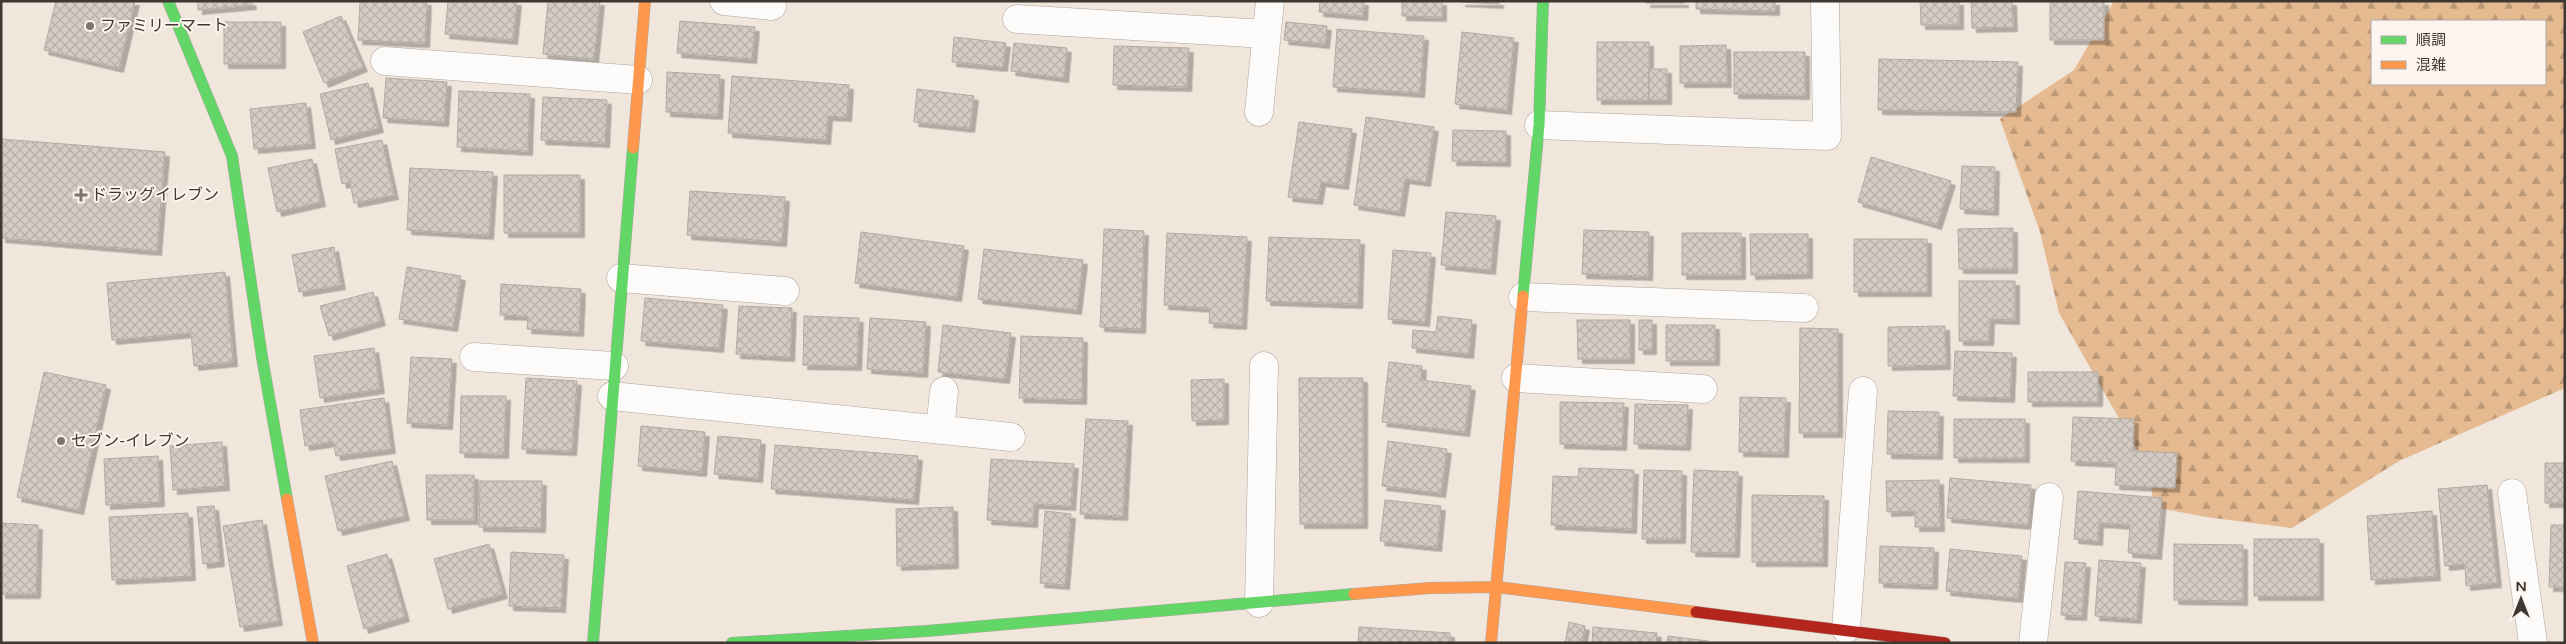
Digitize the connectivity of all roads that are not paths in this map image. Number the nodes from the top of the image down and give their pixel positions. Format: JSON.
{"nodes":[{"id":1,"x":168,"y":1,"type":"edge"},
{"id":2,"x":645,"y":1,"type":"edge"},
{"id":3,"x":724,"y":1,"type":"edge"},
{"id":4,"x":1270,"y":1,"type":"edge"},
{"id":5,"x":1543,"y":1,"type":"edge"},
{"id":6,"x":1825,"y":1,"type":"edge"},
{"id":7,"x":772,"y":6,"type":"dead end"},
{"id":8,"x":1017,"y":19,"type":"dead end"},
{"id":9,"x":1266,"y":34,"type":"junction"},
{"id":10,"x":385,"y":61,"type":"dead end"},
{"id":11,"x":638,"y":80,"type":"junction"},
{"id":12,"x":1258,"y":112,"type":"dead end"},
{"id":13,"x":1539,"y":125,"type":"junction"},
{"id":14,"x":622,"y":278,"type":"junction"},
{"id":15,"x":785,"y":291,"type":"dead end"},
{"id":16,"x":1523,"y":297,"type":"junction"},
{"id":17,"x":1804,"y":308,"type":"dead end"},
{"id":18,"x":474,"y":357,"type":"dead end"},
{"id":19,"x":614,"y":366,"type":"junction"},
{"id":20,"x":1264,"y":366,"type":"dead end"},
{"id":21,"x":1516,"y":378,"type":"junction"},
{"id":22,"x":1703,"y":389,"type":"dead end"},
{"id":23,"x":944,"y":391,"type":"dead end"},
{"id":24,"x":1863,"y":392,"type":"dead end"},
{"id":25,"x":612,"y":396,"type":"junction"},
{"id":26,"x":940,"y":430,"type":"junction"},
{"id":27,"x":1011,"y":437,"type":"dead end"},
{"id":28,"x":2512,"y":493,"type":"dead end"},
{"id":29,"x":2049,"y":497,"type":"dead end"},
{"id":30,"x":1497,"y":588,"type":"junction"},
{"id":31,"x":1258,"y":603,"type":"junction"},
{"id":32,"x":1846,"y":629,"type":"junction"},
{"id":33,"x":926,"y":637,"type":"edge"},
{"id":34,"x":313,"y":643,"type":"edge"},
{"id":35,"x":593,"y":643,"type":"edge"},
{"id":36,"x":732,"y":643,"type":"edge"},
{"id":37,"x":1490,"y":643,"type":"edge"},
{"id":38,"x":1945,"y":643,"type":"edge"},
{"id":39,"x":2033,"y":643,"type":"edge"},
{"id":40,"x":2534,"y":643,"type":"edge"}],
"edges":[{"from":1,"to":34,"type":"street"},
{"from":2,"to":11,"type":"street"},
{"from":3,"to":7,"type":"street"},
{"from":4,"to":9,"type":"street"},
{"from":5,"to":13,"type":"street"},
{"from":6,"to":13,"type":"street"},
{"from":8,"to":9,"type":"street"},
{"from":9,"to":12,"type":"street"},
{"from":10,"to":11,"type":"street"},
{"from":11,"to":14,"type":"street"},
{"from":13,"to":16,"type":"street"},
{"from":14,"to":15,"type":"street"},
{"from":14,"to":19,"type":"street"},
{"from":16,"to":17,"type":"street"},
{"from":16,"to":21,"type":"street"},
{"from":18,"to":19,"type":"street"},
{"from":19,"to":25,"type":"street"},
{"from":20,"to":31,"type":"street"},
{"from":21,"to":22,"type":"street"},
{"from":21,"to":30,"type":"street"},
{"from":23,"to":26,"type":"street"},
{"from":24,"to":32,"type":"street"},
{"from":25,"to":26,"type":"street"},
{"from":25,"to":35,"type":"street"},
{"from":26,"to":27,"type":"street"},
{"from":28,"to":40,"type":"street"},
{"from":29,"to":39,"type":"street"},
{"from":30,"to":31,"type":"street"},
{"from":30,"to":32,"type":"street"},
{"from":30,"to":37,"type":"street"},
{"from":31,"to":33,"type":"street"},
{"from":32,"to":38,"type":"street"},
{"from":33,"to":36,"type":"street"}]}
